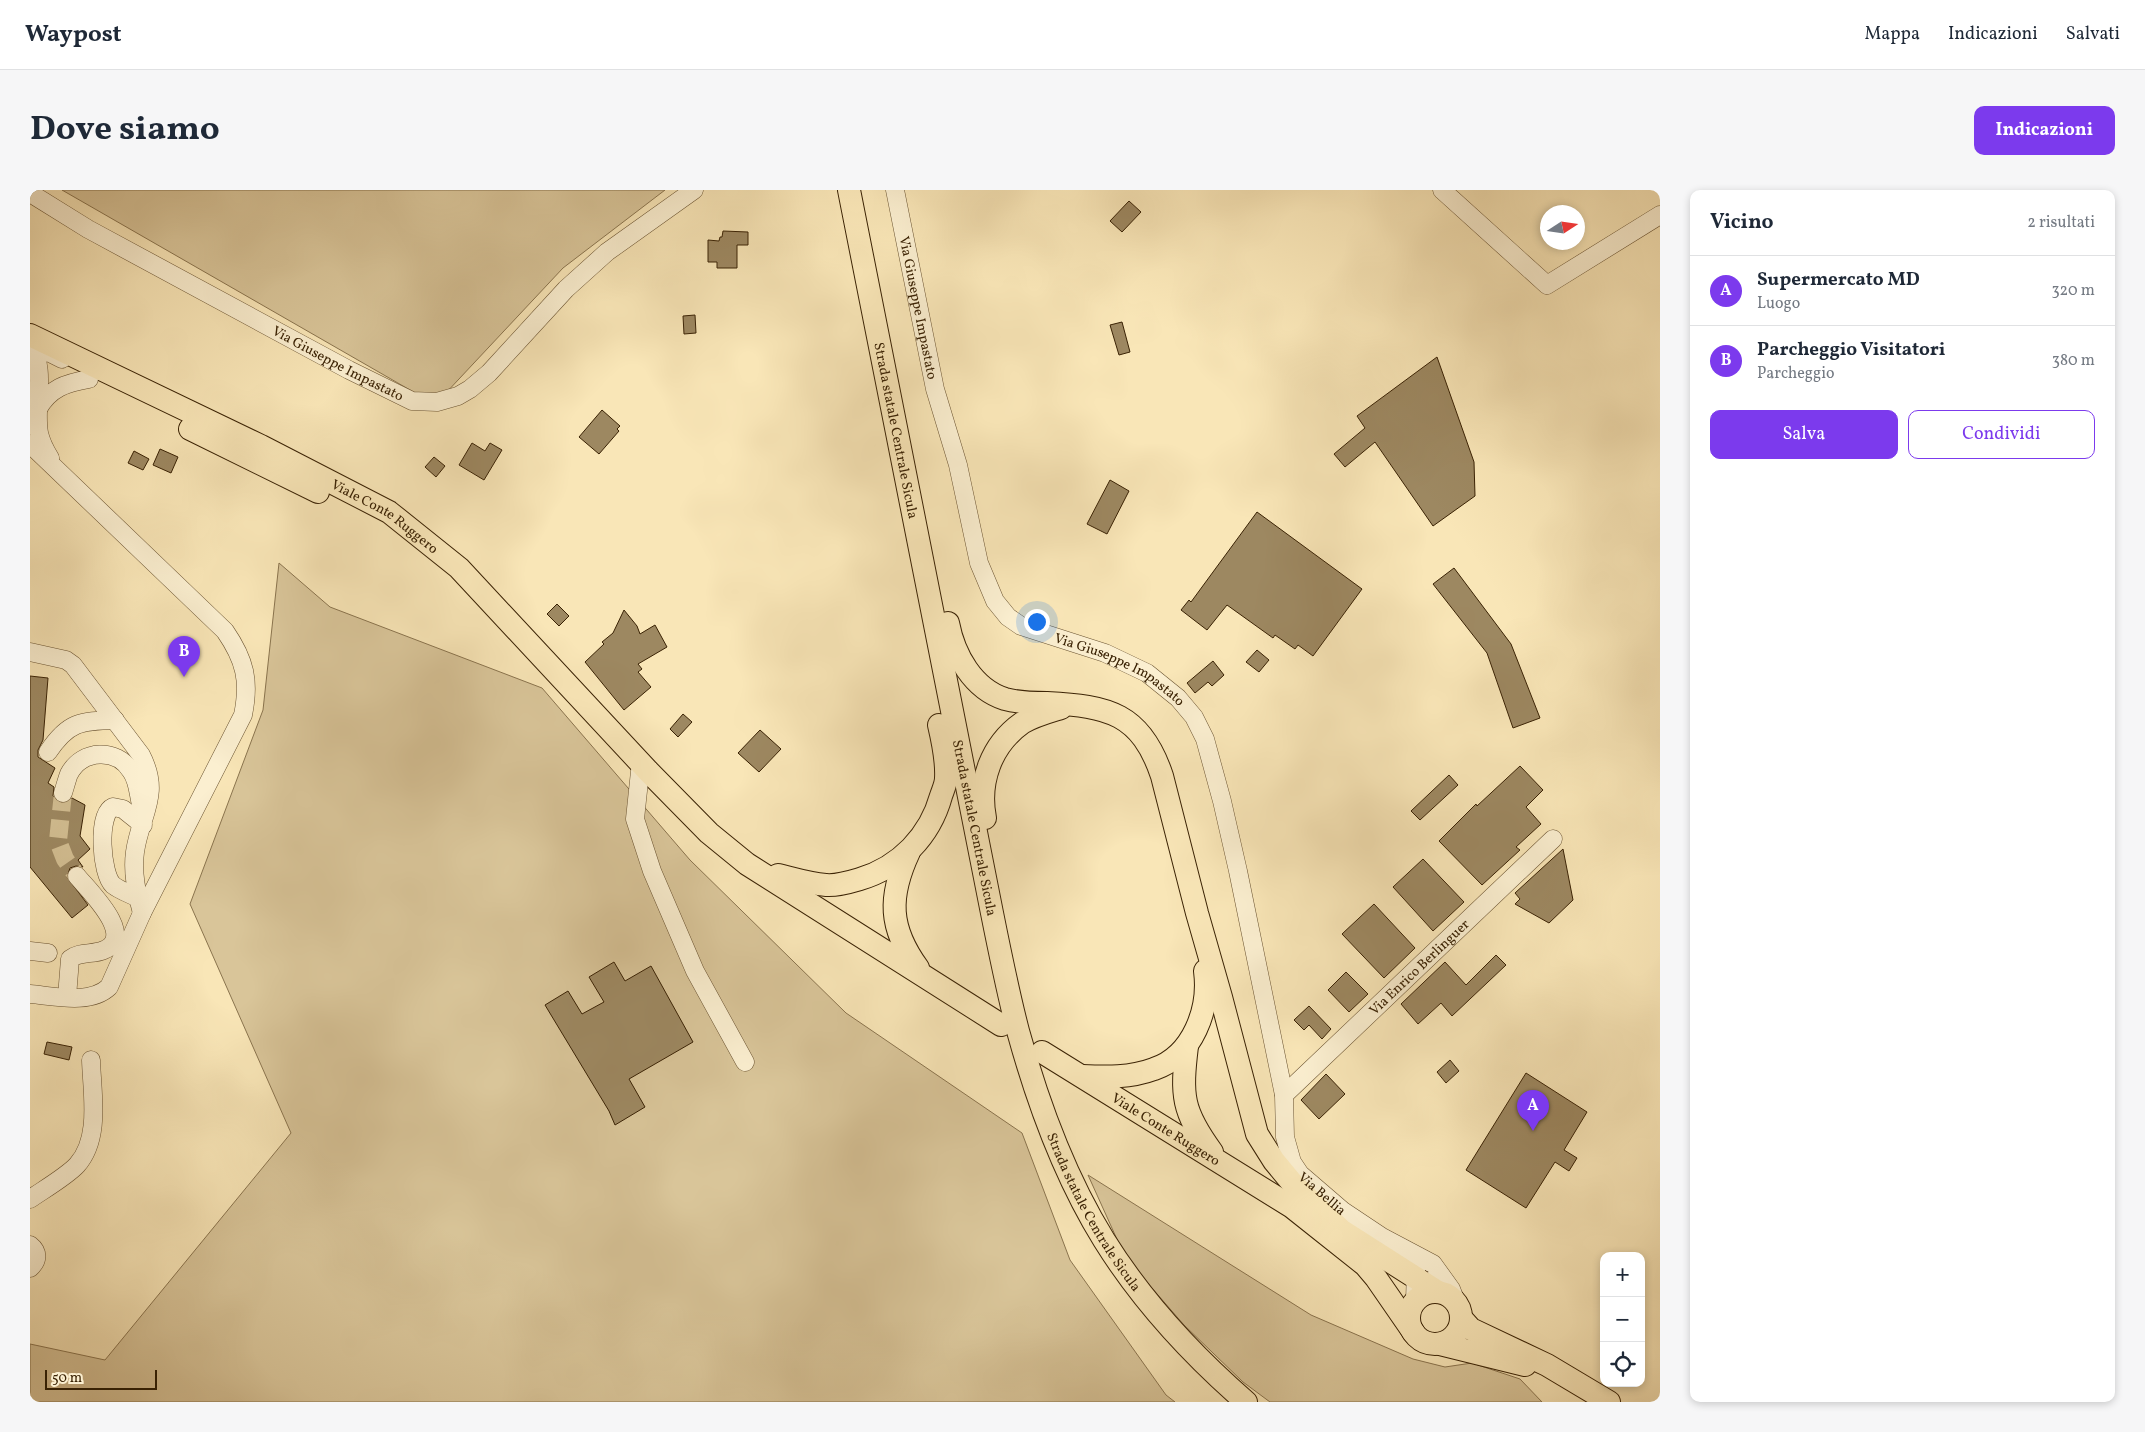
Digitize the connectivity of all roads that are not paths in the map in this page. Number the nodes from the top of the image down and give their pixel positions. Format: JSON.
{"nodes":[{"id":1,"x":694,"y":190,"type":"edge"},
{"id":2,"x":849,"y":190,"type":"edge"},
{"id":3,"x":895,"y":190,"type":"edge"},
{"id":4,"x":1442,"y":190,"type":"edge"},
{"id":5,"x":30,"y":193,"type":"edge"},
{"id":6,"x":1660,"y":215,"type":"edge"},
{"id":7,"x":31,"y":348,"type":"edge"},
{"id":8,"x":89,"y":379,"type":"junction"},
{"id":9,"x":891,"y":400,"type":"junction"},
{"id":10,"x":38,"y":409,"type":"junction"},
{"id":11,"x":30,"y":444,"type":"edge"},
{"id":12,"x":59,"y":473,"type":"junction"},
{"id":13,"x":908,"y":489,"type":"junction"},
{"id":14,"x":438,"y":551,"type":"junction"},
{"id":15,"x":30,"y":652,"type":"edge"},
{"id":16,"x":1072,"y":704,"type":"junction"},
{"id":17,"x":115,"y":720,"type":"junction"},
{"id":18,"x":48,"y":752,"type":"dead end"},
{"id":19,"x":641,"y":762,"type":"junction"},
{"id":20,"x":63,"y":793,"type":"tunnel mouth"},
{"id":21,"x":144,"y":821,"type":"junction"},
{"id":22,"x":1553,"y":839,"type":"dead end"},
{"id":23,"x":909,"y":852,"type":"junction"},
{"id":24,"x":748,"y":864,"type":"junction"},
{"id":25,"x":77,"y":876,"type":"tunnel mouth"},
{"id":26,"x":140,"y":906,"type":"junction"},
{"id":27,"x":1197,"y":913,"type":"junction"},
{"id":28,"x":30,"y":951,"type":"edge"},
{"id":29,"x":48,"y":953,"type":"dead end"},
{"id":30,"x":921,"y":972,"type":"junction"},
{"id":31,"x":30,"y":994,"type":"edge"},
{"id":32,"x":67,"y":997,"type":"junction"},
{"id":33,"x":1001,"y":1025,"type":"dead end"},
{"id":34,"x":1187,"y":1046,"type":"junction"},
{"id":35,"x":1042,"y":1052,"type":"dead end"},
{"id":36,"x":92,"y":1060,"type":"dead end"},
{"id":37,"x":745,"y":1062,"type":"dead end"},
{"id":38,"x":1078,"y":1075,"type":"junction"},
{"id":39,"x":1284,"y":1094,"type":"junction"},
{"id":40,"x":1216,"y":1159,"type":"junction"},
{"id":41,"x":1069,"y":1174,"type":"junction"},
{"id":42,"x":30,"y":1199,"type":"edge"},
{"id":43,"x":1292,"y":1207,"type":"junction"},
{"id":44,"x":1342,"y":1231,"type":"junction"},
{"id":45,"x":30,"y":1245,"type":"edge"},
{"id":46,"x":1416,"y":1254,"type":"junction"},
{"id":47,"x":30,"y":1268,"type":"edge"},
{"id":48,"x":1416,"y":1278,"type":"junction"},
{"id":49,"x":1415,"y":1301,"type":"junction"},
{"id":50,"x":1452,"y":1304,"type":"junction"},
{"id":51,"x":1414,"y":1333,"type":"junction"},
{"id":52,"x":1440,"y":1344,"type":"junction"},
{"id":53,"x":1576,"y":1393,"type":"edge"},
{"id":54,"x":1246,"y":1402,"type":"edge"},
{"id":55,"x":1609,"y":1402,"type":"edge"}],
"edges":[{"from":1,"to":5,"type":"street","name":"Via Giuseppe Impastato"},
{"from":2,"to":9,"type":"main road","name":"Strada statale Centrale Sicula"},
{"from":3,"to":39,"type":"street","name":"Via Giuseppe Impastato"},
{"from":4,"to":6,"type":"street"},
{"from":7,"to":8,"type":"main road","name":"Viale Conte Ruggero"},
{"from":7,"to":10,"type":"street"},
{"from":7,"to":14,"type":"main road","name":"Viale Conte Ruggero"},
{"from":8,"to":10,"type":"street"},
{"from":8,"to":14,"type":"main road","name":"Viale Conte Ruggero"},
{"from":9,"to":13,"type":"main road","name":"Strada statale Centrale Sicula"},
{"from":9,"to":16,"type":"main road"},
{"from":10,"to":12,"type":"street"},
{"from":11,"to":12,"type":"street"},
{"from":12,"to":26,"type":"street"},
{"from":13,"to":23,"type":"main road"},
{"from":13,"to":41,"type":"main road","name":"Strada statale Centrale Sicula"},
{"from":14,"to":19,"type":"main road"},
{"from":15,"to":17,"type":"street"},
{"from":16,"to":27,"type":"main road"},
{"from":16,"to":41,"type":"main road"},
{"from":17,"to":18,"type":"street"},
{"from":17,"to":21,"type":"street"},
{"from":19,"to":24,"type":"main road"},
{"from":19,"to":37,"type":"street"},
{"from":20,"to":21,"type":"street"},
{"from":21,"to":26,"type":"street"},
{"from":21,"to":26,"type":"street"},
{"from":22,"to":39,"type":"street","name":"Via Enrico Berlinguer"},
{"from":23,"to":24,"type":"main road"},
{"from":23,"to":30,"type":"main road"},
{"from":24,"to":30,"type":"main road"},
{"from":25,"to":32,"type":"street"},
{"from":26,"to":32,"type":"street"},
{"from":27,"to":34,"type":"main road"},
{"from":27,"to":44,"type":"main road"},
{"from":28,"to":29,"type":"street"},
{"from":30,"to":33,"type":"main road"},
{"from":31,"to":32,"type":"street"},
{"from":34,"to":38,"type":"main road"},
{"from":34,"to":40,"type":"main road"},
{"from":35,"to":38,"type":"main road","name":"Viale Conte Ruggero"},
{"from":36,"to":42,"type":"street"},
{"from":38,"to":40,"type":"main road","name":"Viale Conte Ruggero"},
{"from":39,"to":46,"type":"street","name":"Via Bellia"},
{"from":40,"to":43,"type":"main road","name":"Viale Conte Ruggero"},
{"from":41,"to":54,"type":"main road","name":"Strada statale Centrale Sicula"},
{"from":43,"to":44,"type":"main road"},
{"from":43,"to":51,"type":"main road"},
{"from":44,"to":48,"type":"main road"},
{"from":45,"to":47,"type":"street"},
{"from":46,"to":48,"type":"street"},
{"from":46,"to":50,"type":"street","name":"Via Bellia"},
{"from":48,"to":49,"type":"street"},
{"from":48,"to":50,"type":"main road"},
{"from":49,"to":50,"type":"main road"},
{"from":49,"to":51,"type":"main road"},
{"from":50,"to":52,"type":"main road"},
{"from":50,"to":53,"type":"main road"},
{"from":51,"to":52,"type":"main road"},
{"from":52,"to":53,"type":"main road"},
{"from":53,"to":55,"type":"main road"}]}
